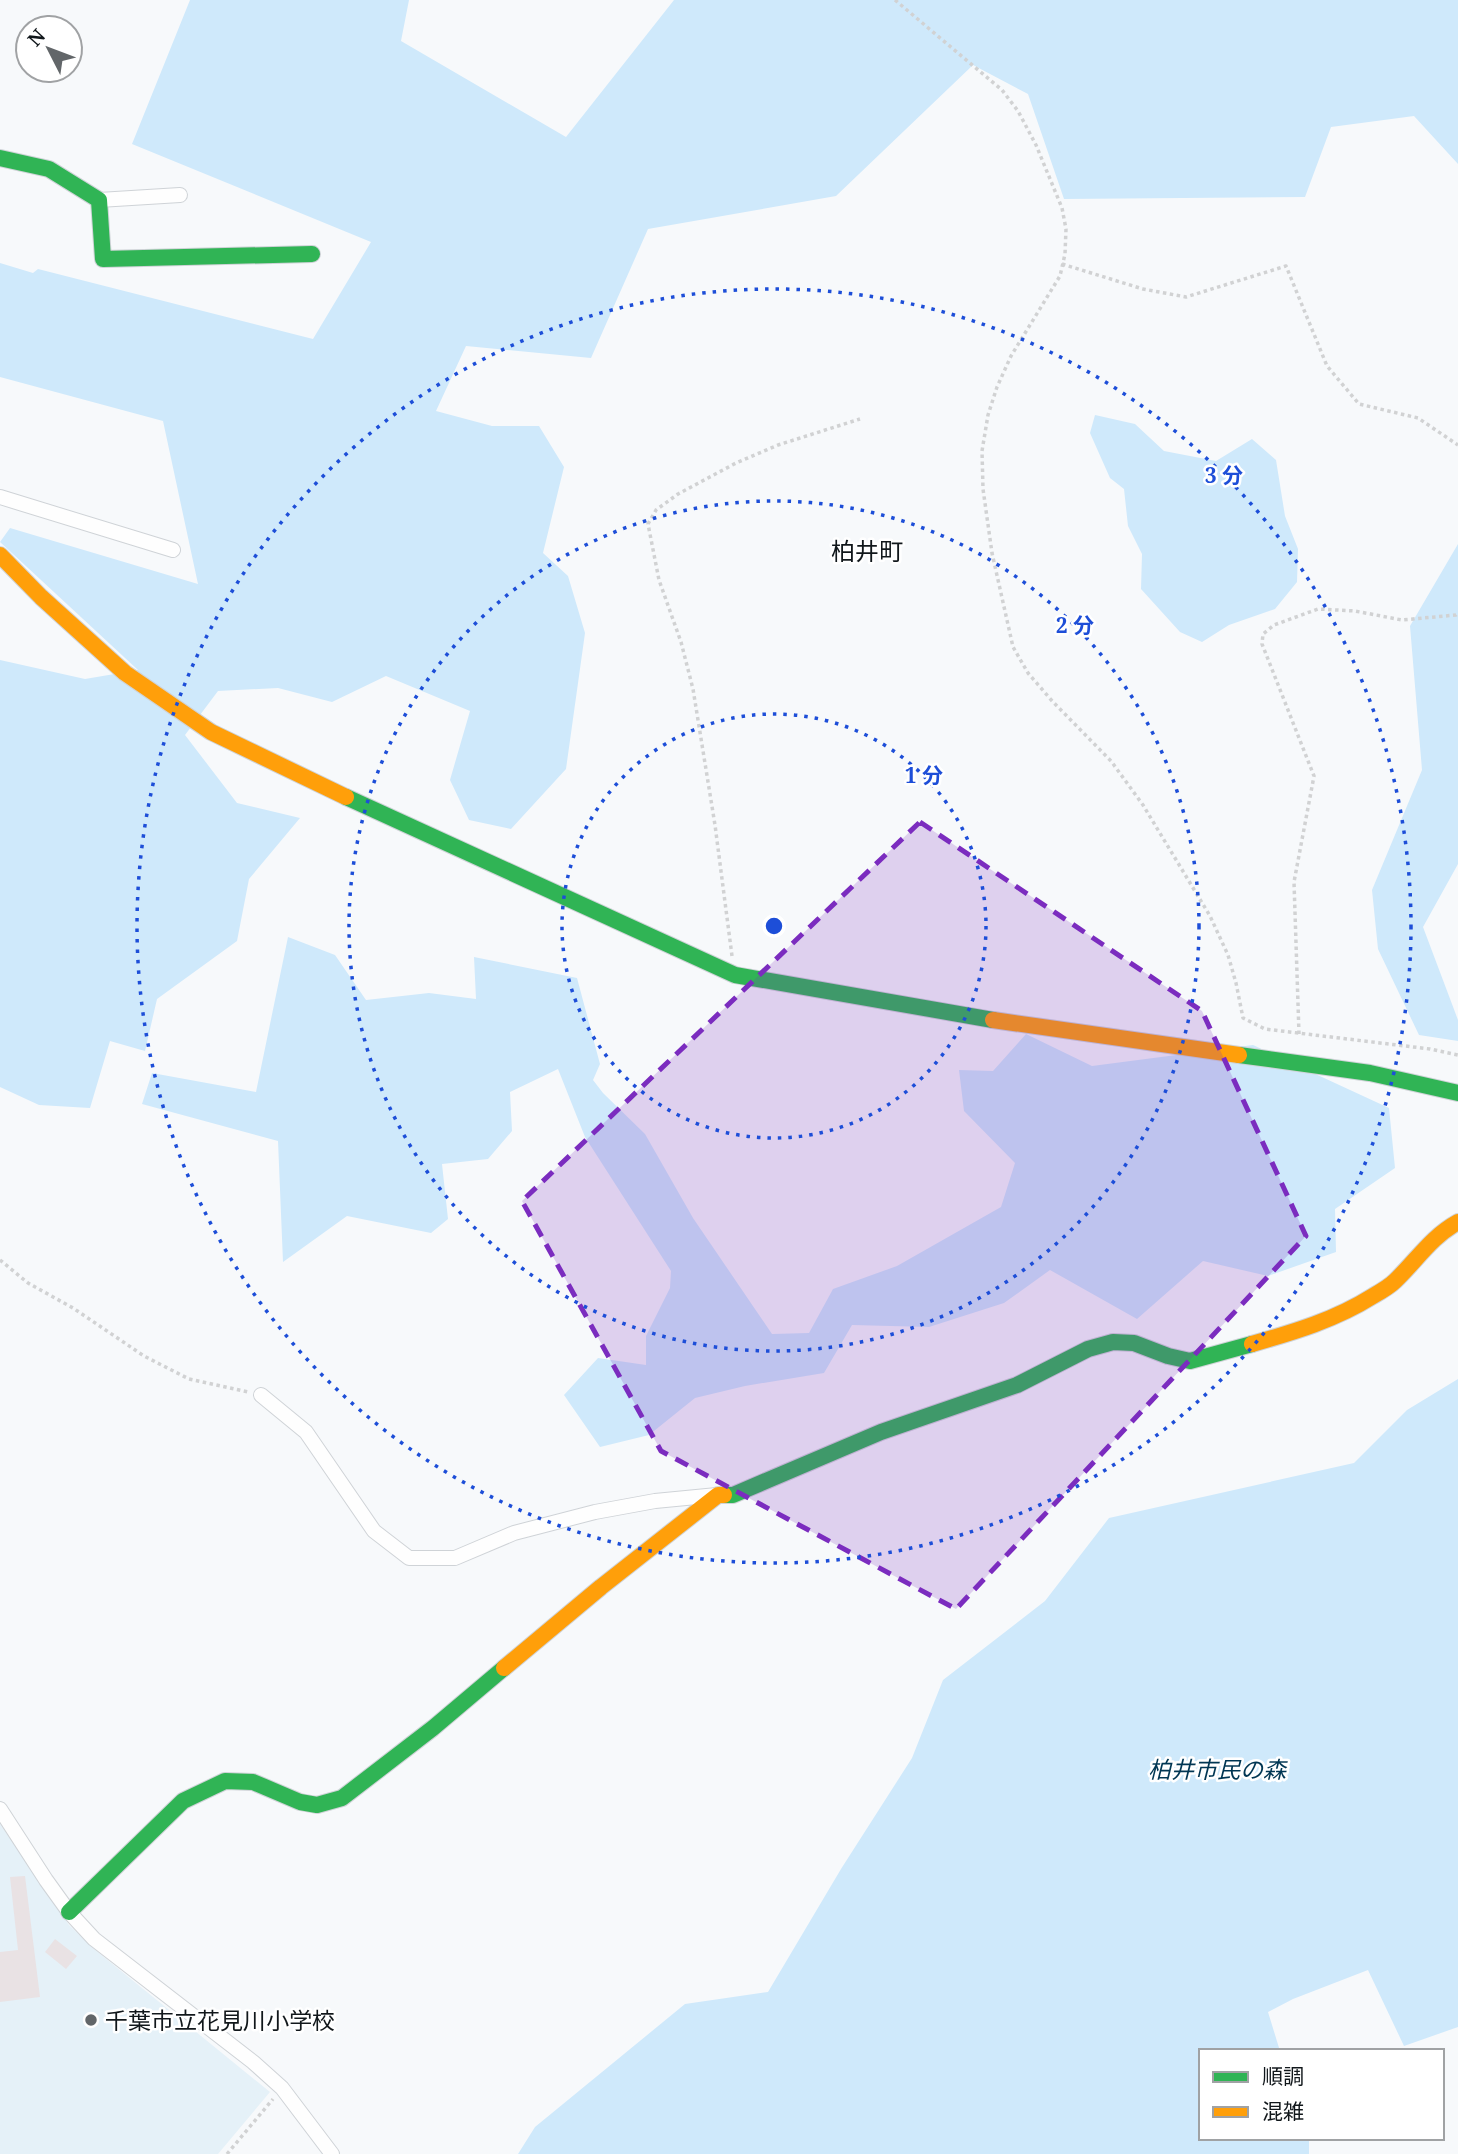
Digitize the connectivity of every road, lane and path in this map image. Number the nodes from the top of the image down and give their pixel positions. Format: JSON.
{"nodes":[{"id":1,"x":895,"y":0,"type":"edge"},
{"id":2,"x":0,"y":158,"type":"edge"},
{"id":3,"x":180,"y":195,"type":"dead end"},
{"id":4,"x":99,"y":200,"type":"junction"},
{"id":5,"x":312,"y":254,"type":"dead end"},
{"id":6,"x":1062,"y":264,"type":"junction"},
{"id":7,"x":860,"y":419,"type":"dead end"},
{"id":8,"x":1458,"y":445,"type":"edge"},
{"id":9,"x":0,"y":497,"type":"edge"},
{"id":10,"x":173,"y":550,"type":"dead end"},
{"id":11,"x":0,"y":555,"type":"edge"},
{"id":12,"x":1458,"y":613,"type":"edge"},
{"id":13,"x":735,"y":975,"type":"junction"},
{"id":14,"x":1299,"y":1034,"type":"junction"},
{"id":15,"x":1458,"y":1055,"type":"edge"},
{"id":16,"x":1458,"y":1093,"type":"edge"},
{"id":17,"x":1458,"y":1222,"type":"edge"},
{"id":18,"x":0,"y":1260,"type":"edge"},
{"id":19,"x":261,"y":1395,"type":"joint"},
{"id":20,"x":718,"y":1495,"type":"junction"},
{"id":21,"x":0,"y":1809,"type":"edge"},
{"id":22,"x":69,"y":1912,"type":"junction"},
{"id":23,"x":282,"y":2088,"type":"junction"},
{"id":24,"x":228,"y":2154,"type":"edge"},
{"id":25,"x":332,"y":2154,"type":"edge"}],
"edges":[{"from":1,"to":6,"type":"path"},
{"from":2,"to":4,"type":"street"},
{"from":3,"to":4,"type":"street"},
{"from":4,"to":5,"type":"street"},
{"from":6,"to":8,"type":"path"},
{"from":6,"to":14,"type":"path"},
{"from":7,"to":13,"type":"path"},
{"from":9,"to":10,"type":"street"},
{"from":11,"to":13,"type":"street"},
{"from":12,"to":14,"type":"path"},
{"from":13,"to":16,"type":"street"},
{"from":14,"to":15,"type":"path"},
{"from":17,"to":20,"type":"street"},
{"from":18,"to":19,"type":"path"},
{"from":19,"to":20,"type":"street"},
{"from":20,"to":22,"type":"street"},
{"from":21,"to":22,"type":"street"},
{"from":22,"to":23,"type":"street"},
{"from":23,"to":24,"type":"path"},
{"from":23,"to":25,"type":"street"}]}
